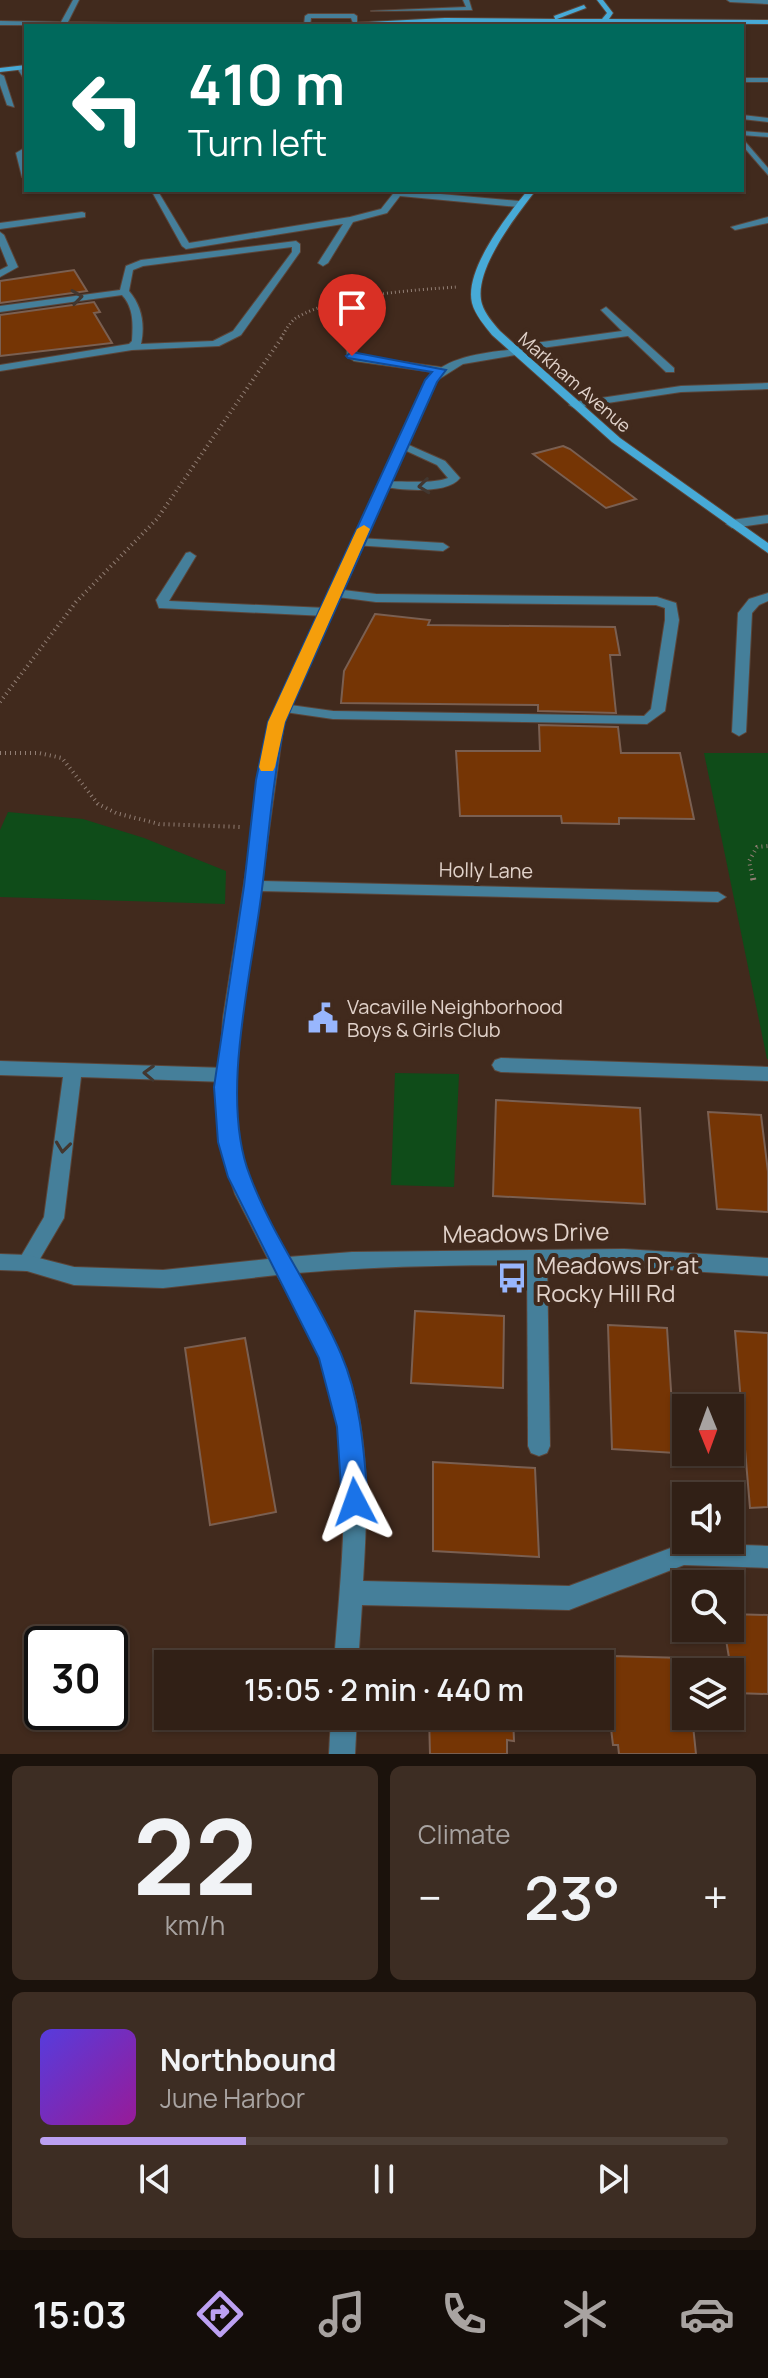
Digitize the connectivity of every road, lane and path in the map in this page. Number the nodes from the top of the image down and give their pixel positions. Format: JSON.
{"nodes":[{"id":1,"x":76,"y":0,"type":"edge"},
{"id":2,"x":374,"y":0,"type":"edge"},
{"id":3,"x":466,"y":0,"type":"edge"},
{"id":4,"x":579,"y":0,"type":"edge"},
{"id":5,"x":600,"y":0,"type":"edge"},
{"id":6,"x":730,"y":0,"type":"edge"},
{"id":7,"x":768,"y":2,"type":"edge"},
{"id":8,"x":584,"y":7,"type":"junction"},
{"id":9,"x":374,"y":11,"type":"junction"},
{"id":10,"x":375,"y":21,"type":"junction"},
{"id":11,"x":521,"y":21,"type":"junction"},
{"id":12,"x":768,"y":22,"type":"edge"},
{"id":13,"x":0,"y":23,"type":"edge"},
{"id":14,"x":64,"y":23,"type":"junction"},
{"id":15,"x":134,"y":24,"type":"edge"},
{"id":16,"x":313,"y":24,"type":"edge"},
{"id":17,"x":604,"y":24,"type":"edge"},
{"id":18,"x":744,"y":29,"type":"edge"},
{"id":19,"x":768,"y":29,"type":"edge"},
{"id":20,"x":24,"y":60,"type":"edge"},
{"id":21,"x":0,"y":63,"type":"edge"},
{"id":22,"x":23,"y":68,"type":"edge"},
{"id":23,"x":0,"y":73,"type":"edge"},
{"id":24,"x":744,"y":80,"type":"edge"},
{"id":25,"x":768,"y":80,"type":"edge"},
{"id":26,"x":11,"y":105,"type":"dead end"},
{"id":27,"x":744,"y":117,"type":"edge"},
{"id":28,"x":768,"y":120,"type":"edge"},
{"id":29,"x":744,"y":133,"type":"edge"},
{"id":30,"x":768,"y":135,"type":"edge"},
{"id":31,"x":744,"y":143,"type":"edge"},
{"id":32,"x":768,"y":173,"type":"edge"},
{"id":33,"x":155,"y":192,"type":"edge"},
{"id":34,"x":398,"y":192,"type":"edge"},
{"id":35,"x":408,"y":192,"type":"edge"},
{"id":36,"x":530,"y":192,"type":"edge"},
{"id":37,"x":519,"y":204,"type":"junction"},
{"id":38,"x":82,"y":215,"type":"dead end"},
{"id":39,"x":350,"y":220,"type":"junction"},
{"id":40,"x":768,"y":220,"type":"edge"},
{"id":41,"x":0,"y":226,"type":"edge"},
{"id":42,"x":735,"y":227,"type":"dead end"},
{"id":43,"x":0,"y":235,"type":"edge"},
{"id":44,"x":323,"y":263,"type":"dead end"},
{"id":45,"x":0,"y":274,"type":"edge"},
{"id":46,"x":476,"y":285,"type":"junction"},
{"id":47,"x":124,"y":292,"type":"junction"},
{"id":48,"x":0,"y":309,"type":"edge"},
{"id":49,"x":606,"y":310,"type":"dead end"},
{"id":50,"x":630,"y":333,"type":"junction"},
{"id":51,"x":351,"y":335,"type":"dead end"},
{"id":52,"x":132,"y":347,"type":"junction"},
{"id":53,"x":515,"y":350,"type":"junction"},
{"id":54,"x":0,"y":368,"type":"edge"},
{"id":55,"x":440,"y":370,"type":"junction"},
{"id":56,"x":670,"y":370,"type":"dead end"},
{"id":57,"x":768,"y":386,"type":"edge"},
{"id":58,"x":574,"y":405,"type":"junction"},
{"id":59,"x":402,"y":445,"type":"junction"},
{"id":60,"x":384,"y":484,"type":"junction"},
{"id":61,"x":768,"y":519,"type":"edge"},
{"id":62,"x":732,"y":524,"type":"junction"},
{"id":63,"x":358,"y":542,"type":"junction"},
{"id":64,"x":443,"y":547,"type":"dead end"},
{"id":65,"x":768,"y":549,"type":"edge"},
{"id":66,"x":190,"y":556,"type":"dead end"},
{"id":67,"x":335,"y":593,"type":"junction"},
{"id":68,"x":768,"y":597,"type":"edge"},
{"id":69,"x":326,"y":612,"type":"junction"},
{"id":70,"x":0,"y":702,"type":"edge"},
{"id":71,"x":283,"y":708,"type":"junction"},
{"id":72,"x":739,"y":732,"type":"dead end"},
{"id":73,"x":0,"y":753,"type":"edge"},
{"id":74,"x":260,"y":827,"type":"junction"},
{"id":75,"x":768,"y":846,"type":"edge"},
{"id":76,"x":754,"y":885,"type":"dead end"},
{"id":77,"x":253,"y":886,"type":"junction"},
{"id":78,"x":718,"y":897,"type":"dead end"},
{"id":79,"x":501,"y":1065,"type":"dead end"},
{"id":80,"x":0,"y":1068,"type":"edge"},
{"id":81,"x":73,"y":1070,"type":"junction"},
{"id":82,"x":768,"y":1074,"type":"edge"},
{"id":83,"x":226,"y":1075,"type":"junction"},
{"id":84,"x":537,"y":1258,"type":"junction"},
{"id":85,"x":0,"y":1262,"type":"edge"},
{"id":86,"x":27,"y":1263,"type":"junction"},
{"id":87,"x":285,"y":1267,"type":"junction"},
{"id":88,"x":768,"y":1267,"type":"edge"},
{"id":89,"x":539,"y":1446,"type":"dead end"},
{"id":90,"x":768,"y":1557,"type":"edge"},
{"id":91,"x":349,"y":1593,"type":"junction"},
{"id":92,"x":347,"y":1650,"type":"edge"},
{"id":93,"x":343,"y":1730,"type":"edge"},
{"id":94,"x":342,"y":1754,"type":"edge"}],
"edges":[{"from":1,"to":14,"type":"street"},
{"from":2,"to":9,"type":"street"},
{"from":3,"to":9,"type":"street"},
{"from":4,"to":8,"type":"main road"},
{"from":5,"to":17,"type":"main road"},
{"from":6,"to":7,"type":"street"},
{"from":8,"to":11,"type":"main road"},
{"from":8,"to":17,"type":"main road"},
{"from":9,"to":10,"type":"street"},
{"from":10,"to":11,"type":"main road"},
{"from":10,"to":16,"type":"main road"},
{"from":11,"to":17,"type":"main road"},
{"from":12,"to":17,"type":"main road"},
{"from":13,"to":14,"type":"street"},
{"from":14,"to":15,"type":"street"},
{"from":18,"to":19,"type":"main road"},
{"from":20,"to":21,"type":"main road"},
{"from":22,"to":23,"type":"main road"},
{"from":23,"to":26,"type":"street"},
{"from":24,"to":25,"type":"street"},
{"from":27,"to":28,"type":"street"},
{"from":29,"to":30,"type":"street"},
{"from":31,"to":32,"type":"street"},
{"from":33,"to":39,"type":"street"},
{"from":34,"to":39,"type":"street"},
{"from":35,"to":37,"type":"street"},
{"from":36,"to":37,"type":"main road"},
{"from":37,"to":46,"type":"main road"},
{"from":38,"to":41,"type":"street"},
{"from":39,"to":44,"type":"street"},
{"from":40,"to":42,"type":"street"},
{"from":43,"to":45,"type":"street"},
{"from":46,"to":53,"type":"main road","name":"Markham Avenue"},
{"from":46,"to":70,"type":"path"},
{"from":48,"to":47,"type":"street","one_way":true},
{"from":47,"to":52,"type":"street"},
{"from":47,"to":52,"type":"street"},
{"from":49,"to":50,"type":"street"},
{"from":50,"to":53,"type":"street"},
{"from":50,"to":56,"type":"street"},
{"from":51,"to":55,"type":"street"},
{"from":52,"to":54,"type":"street"},
{"from":53,"to":55,"type":"street"},
{"from":53,"to":58,"type":"main road","name":"Markham Avenue"},
{"from":55,"to":59,"type":"street"},
{"from":57,"to":58,"type":"street"},
{"from":58,"to":62,"type":"main road","name":"Markham Avenue"},
{"from":59,"to":60,"type":"street"},
{"from":59,"to":60,"type":"street","one_way":true},
{"from":60,"to":63,"type":"street"},
{"from":61,"to":62,"type":"street"},
{"from":62,"to":65,"type":"main road","name":"Markham Avenue"},
{"from":63,"to":64,"type":"street"},
{"from":63,"to":67,"type":"street"},
{"from":66,"to":69,"type":"street"},
{"from":67,"to":69,"type":"street"},
{"from":67,"to":71,"type":"street"},
{"from":68,"to":72,"type":"street"},
{"from":69,"to":71,"type":"street"},
{"from":71,"to":74,"type":"street"},
{"from":73,"to":74,"type":"path"},
{"from":74,"to":77,"type":"street"},
{"from":75,"to":76,"type":"path"},
{"from":77,"to":78,"type":"street","name":"Holly Lane"},
{"from":77,"to":83,"type":"street"},
{"from":79,"to":82,"type":"street"},
{"from":80,"to":81,"type":"street"},
{"from":83,"to":81,"type":"street","one_way":true},
{"from":81,"to":86,"type":"street","one_way":true},
{"from":83,"to":87,"type":"street"},
{"from":84,"to":87,"type":"street","name":"Meadows Drive"},
{"from":84,"to":88,"type":"street","name":"Meadows Drive"},
{"from":84,"to":89,"type":"street"},
{"from":85,"to":86,"type":"street","name":"Meadows Drive"},
{"from":86,"to":87,"type":"street","name":"Meadows Drive"},
{"from":87,"to":91,"type":"street"},
{"from":90,"to":91,"type":"street"},
{"from":91,"to":92,"type":"street"},
{"from":93,"to":94,"type":"street"}]}
